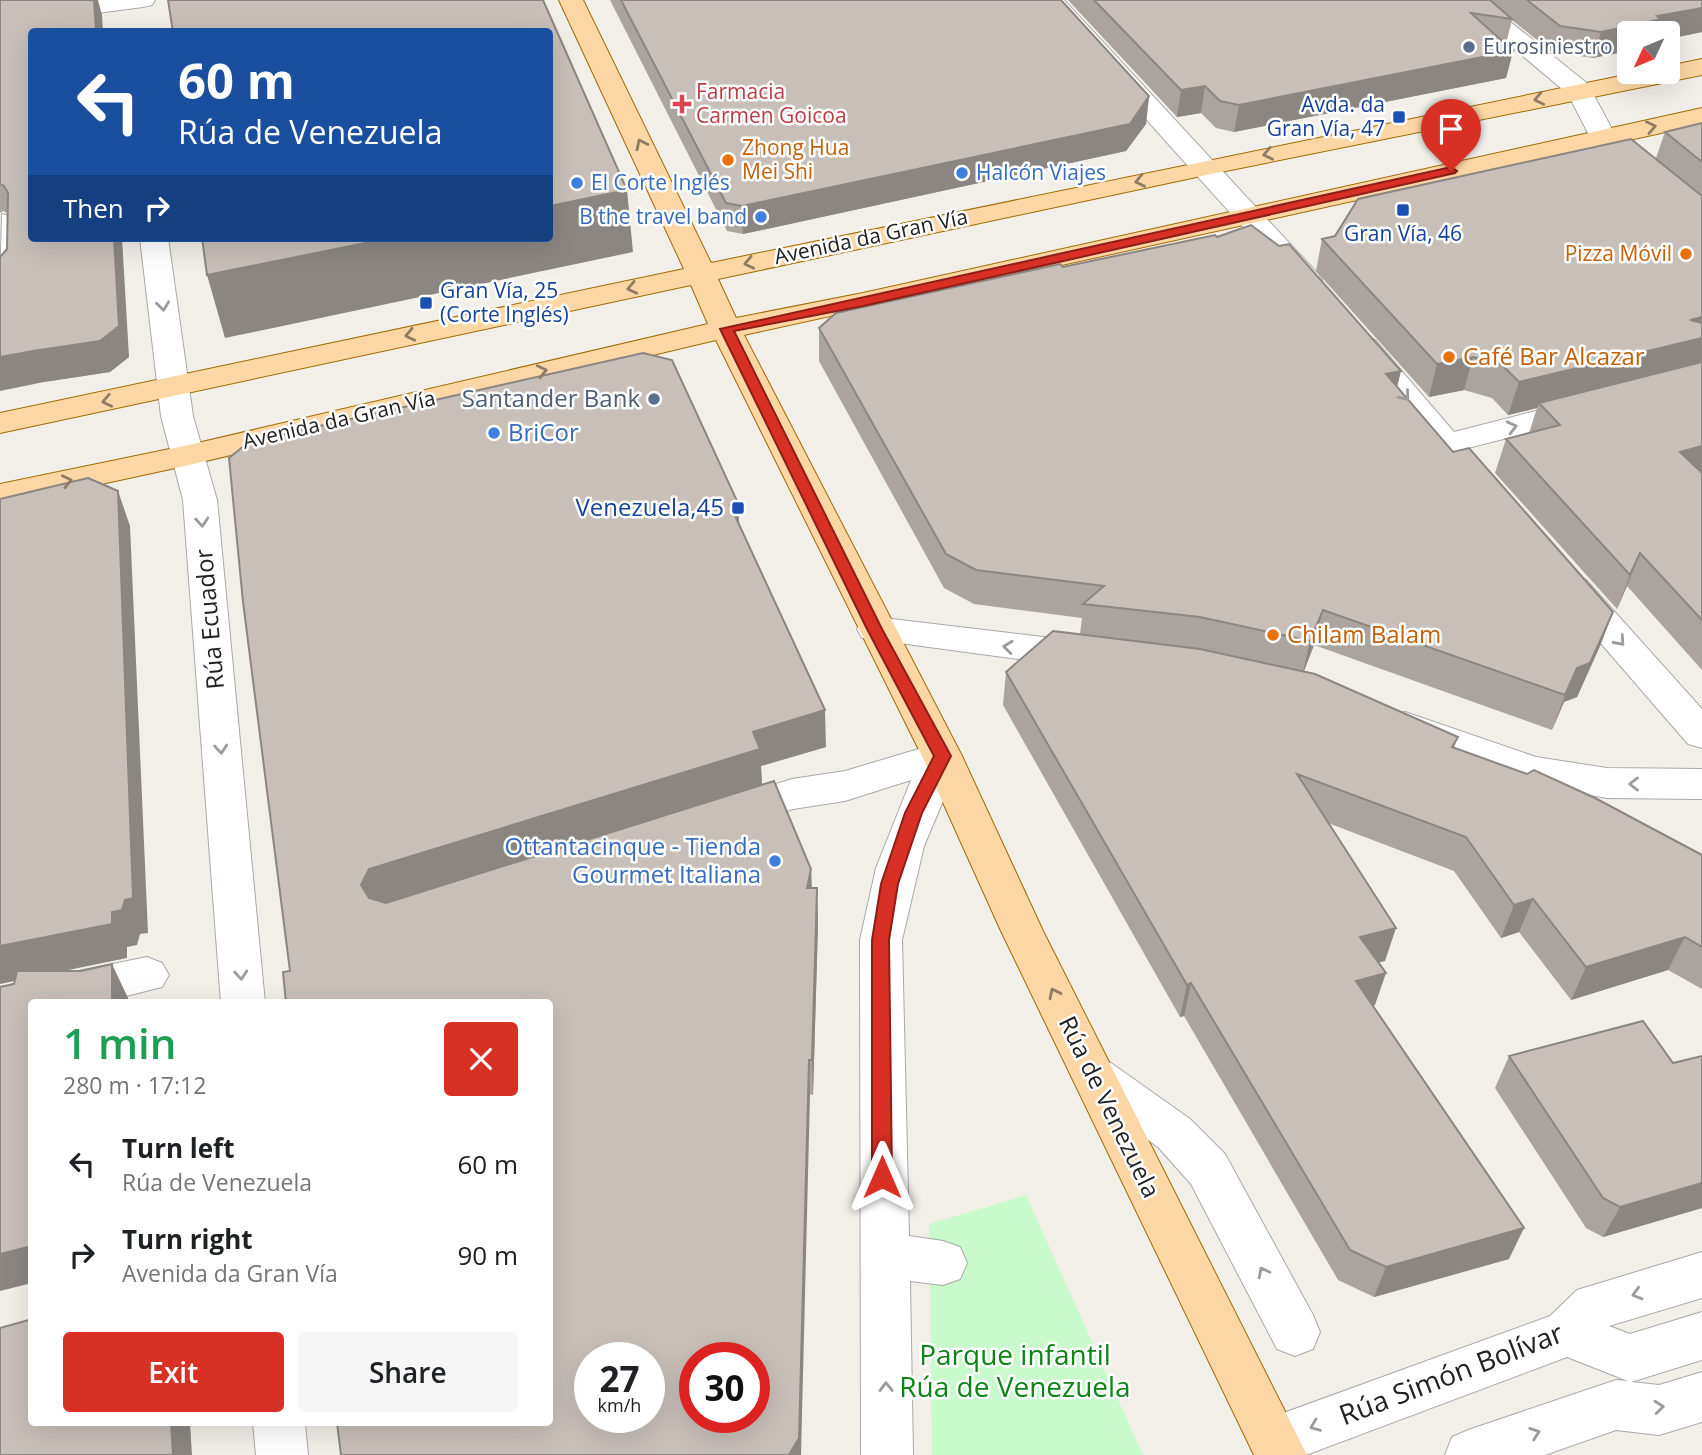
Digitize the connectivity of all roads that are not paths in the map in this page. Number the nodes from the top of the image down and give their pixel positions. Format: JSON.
{"nodes":[{"id":1,"x":571,"y":0,"type":"edge"},
{"id":2,"x":1051,"y":0,"type":"edge"},
{"id":3,"x":1468,"y":0,"type":"edge"},
{"id":4,"x":133,"y":6,"type":"edge"},
{"id":5,"x":0,"y":19,"type":"edge"},
{"id":6,"x":1702,"y":67,"type":"edge"},
{"id":7,"x":1578,"y":90,"type":"junction"},
{"id":8,"x":1702,"y":116,"type":"edge"},
{"id":9,"x":1603,"y":137,"type":"junction"},
{"id":10,"x":1206,"y":167,"type":"junction"},
{"id":11,"x":1249,"y":215,"type":"junction"},
{"id":12,"x":28,"y":220,"type":"edge"},
{"id":13,"x":1702,"y":220,"type":"edge"},
{"id":14,"x":1,"y":223,"type":"edge"},
{"id":15,"x":155,"y":242,"type":"edge"},
{"id":16,"x":699,"y":274,"type":"junction"},
{"id":17,"x":0,"y":279,"type":"edge"},
{"id":18,"x":727,"y":329,"type":"junction"},
{"id":19,"x":173,"y":387,"type":"junction"},
{"id":20,"x":1613,"y":401,"type":"edge"},
{"id":21,"x":0,"y":423,"type":"edge"},
{"id":22,"x":1446,"y":444,"type":"junction"},
{"id":23,"x":189,"y":455,"type":"junction"},
{"id":24,"x":0,"y":495,"type":"edge"},
{"id":25,"x":1491,"y":495,"type":"edge"},
{"id":26,"x":1554,"y":566,"type":"edge"},
{"id":27,"x":875,"y":629,"type":"junction"},
{"id":28,"x":1115,"y":658,"type":"edge"},
{"id":29,"x":1375,"y":715,"type":"edge"},
{"id":30,"x":1702,"y":734,"type":"edge"},
{"id":31,"x":943,"y":756,"type":"junction"},
{"id":32,"x":1702,"y":784,"type":"edge"},
{"id":33,"x":699,"y":823,"type":"edge"},
{"id":34,"x":147,"y":975,"type":"dead end"},
{"id":35,"x":28,"y":999,"type":"edge"},
{"id":36,"x":29,"y":999,"type":"edge"},
{"id":37,"x":243,"y":999,"type":"edge"},
{"id":38,"x":0,"y":1005,"type":"edge"},
{"id":39,"x":1094,"y":1077,"type":"junction"},
{"id":40,"x":883,"y":1255,"type":"junction"},
{"id":41,"x":943,"y":1263,"type":"dead end"},
{"id":42,"x":1702,"y":1275,"type":"edge"},
{"id":43,"x":1295,"y":1332,"type":"dead end"},
{"id":44,"x":1567,"y":1333,"type":"junction"},
{"id":45,"x":1702,"y":1336,"type":"edge"},
{"id":46,"x":1623,"y":1381,"type":"junction"},
{"id":47,"x":1702,"y":1396,"type":"edge"},
{"id":48,"x":279,"y":1426,"type":"edge"},
{"id":49,"x":1278,"y":1448,"type":"edge"},
{"id":50,"x":282,"y":1455,"type":"edge"},
{"id":51,"x":887,"y":1455,"type":"edge"},
{"id":52,"x":1471,"y":1455,"type":"edge"}],
"edges":[{"from":16,"to":1,"type":"main road","name":"Rúa de Venezuela","one_way":true},
{"from":2,"to":10,"type":"street"},
{"from":3,"to":7,"type":"street"},
{"from":4,"to":5,"type":"street"},
{"from":6,"to":7,"type":"main road","name":"Avenida da Gran Vía"},
{"from":7,"to":9,"type":"street"},
{"from":7,"to":10,"type":"main road","name":"Avenida da Gran Vía","one_way":true},
{"from":9,"to":8,"type":"main road","name":"Avenida da Gran Vía","one_way":true},
{"from":9,"to":11,"type":"main road","name":"Avenida da Gran Vía"},
{"from":9,"to":13,"type":"street"},
{"from":10,"to":11,"type":"street"},
{"from":10,"to":16,"type":"main road","name":"Avenida da Gran Vía","one_way":true},
{"from":11,"to":18,"type":"main road","name":"Avenida da Gran Vía"},
{"from":11,"to":22,"type":"street","one_way":true},
{"from":12,"to":14,"type":"street"},
{"from":14,"to":17,"type":"street"},
{"from":15,"to":19,"type":"street","name":"Rúa Ecuador","one_way":true},
{"from":16,"to":18,"type":"main road","name":"Rúa de Venezuela"},
{"from":16,"to":19,"type":"main road","name":"Avenida da Gran Vía","one_way":true},
{"from":23,"to":18,"type":"main road","name":"Avenida da Gran Vía","one_way":true},
{"from":18,"to":27,"type":"main road","name":"Rúa de Venezuela"},
{"from":19,"to":21,"type":"main road","name":"Avenida da Gran Vía","one_way":true},
{"from":19,"to":23,"type":"street","name":"Rúa Ecuador"},
{"from":22,"to":20,"type":"street","one_way":true},
{"from":22,"to":25,"type":"street"},
{"from":24,"to":23,"type":"main road","name":"Avenida da Gran Vía","one_way":true},
{"from":23,"to":37,"type":"street","name":"Rúa Ecuador","one_way":true},
{"from":26,"to":30,"type":"street","one_way":true},
{"from":28,"to":27,"type":"street","one_way":true},
{"from":27,"to":31,"type":"main road","name":"Rúa de Venezuela"},
{"from":32,"to":29,"type":"street","one_way":true},
{"from":31,"to":33,"type":"street"},
{"from":39,"to":31,"type":"main road","name":"Rúa de Venezuela","one_way":true},
{"from":31,"to":40,"type":"street"},
{"from":34,"to":36,"type":"street"},
{"from":35,"to":38,"type":"street"},
{"from":43,"to":39,"type":"street","one_way":true},
{"from":39,"to":49,"type":"main road","name":"Rúa de Venezuela"},
{"from":40,"to":41,"type":"street"},
{"from":51,"to":40,"type":"street","one_way":true},
{"from":42,"to":44,"type":"street","name":"Rúa Simón Bolívar","one_way":true},
{"from":44,"to":46,"type":"street"},
{"from":44,"to":49,"type":"street","name":"Rúa Simón Bolívar","one_way":true},
{"from":45,"to":46,"type":"street"},
{"from":46,"to":47,"type":"street","one_way":true},
{"from":52,"to":46,"type":"street","one_way":true},
{"from":48,"to":50,"type":"street"}]}
